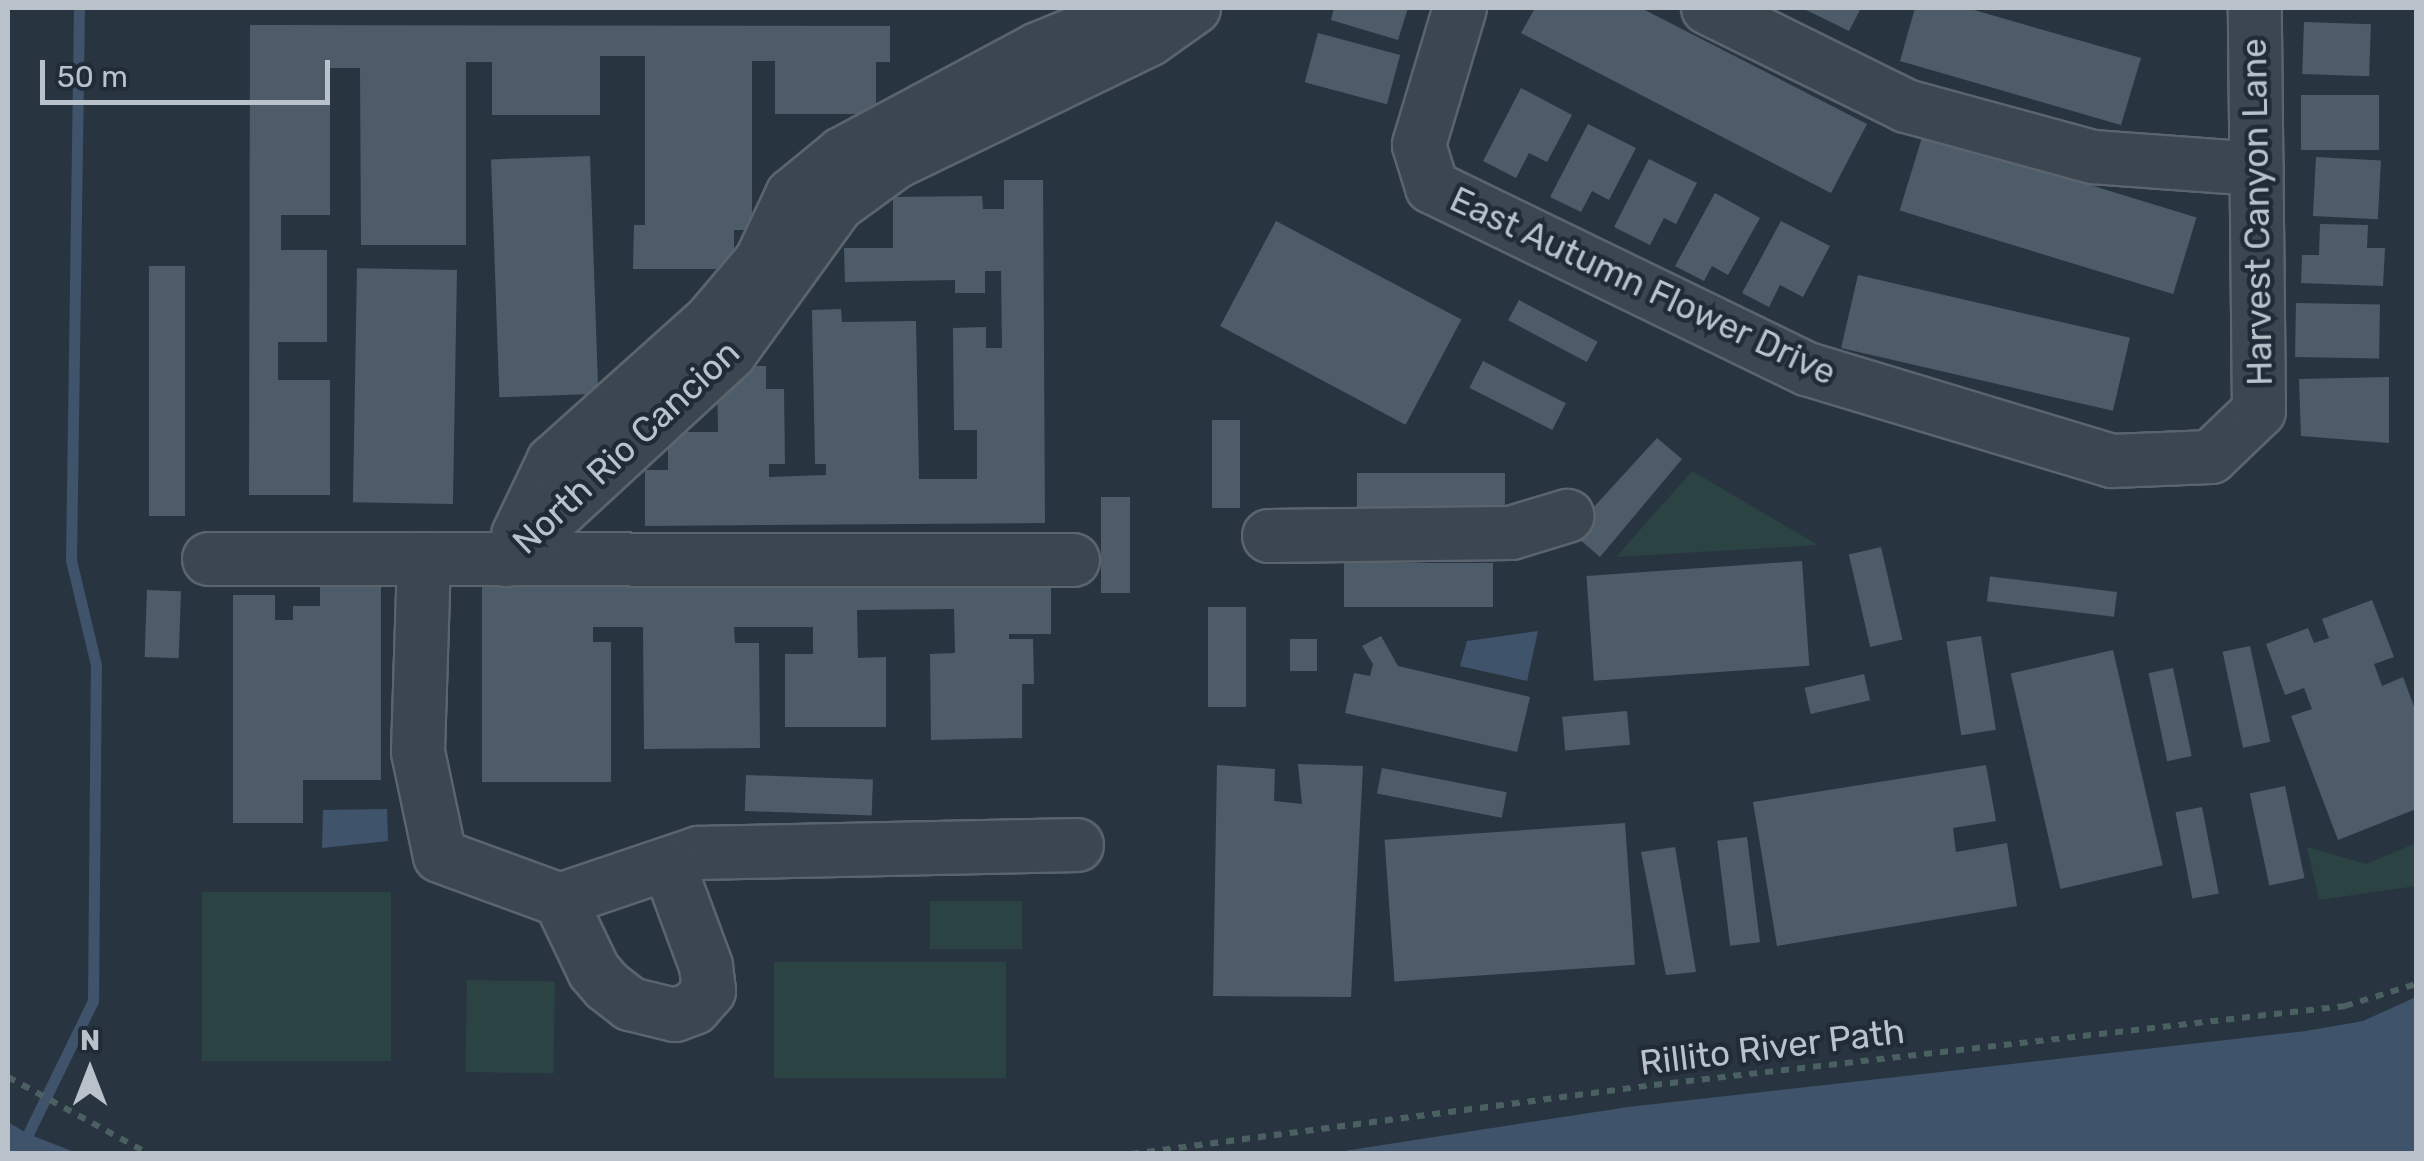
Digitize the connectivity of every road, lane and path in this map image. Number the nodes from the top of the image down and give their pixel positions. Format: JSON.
{"nodes":[{"id":1,"x":1138,"y":8,"type":"edge"},
{"id":2,"x":1194,"y":8,"type":"edge"},
{"id":3,"x":1460,"y":8,"type":"edge"},
{"id":4,"x":1708,"y":8,"type":"edge"},
{"id":5,"x":2254,"y":8,"type":"edge"},
{"id":6,"x":2257,"y":169,"type":"junction"},
{"id":7,"x":680,"y":374,"type":"junction"},
{"id":8,"x":2211,"y":457,"type":"joint"},
{"id":9,"x":1567,"y":516,"type":"dead end"},
{"id":10,"x":1269,"y":536,"type":"dead end"},
{"id":11,"x":209,"y":559,"type":"dead end"},
{"id":12,"x":424,"y":560,"type":"junction"},
{"id":13,"x":506,"y":560,"type":"junction"},
{"id":14,"x":1073,"y":560,"type":"dead end"},
{"id":15,"x":1077,"y":845,"type":"dead end"},
{"id":16,"x":669,"y":866,"type":"junction"},
{"id":17,"x":560,"y":900,"type":"junction"},
{"id":18,"x":2416,"y":984,"type":"edge"},
{"id":19,"x":10,"y":1078,"type":"edge"},
{"id":20,"x":148,"y":1154,"type":"edge"},
{"id":21,"x":1131,"y":1154,"type":"edge"}],
"edges":[{"from":1,"to":7,"type":"street","name":"North Rio Cancion"},
{"from":2,"to":7,"type":"street","name":"North Rio Cancion"},
{"from":3,"to":8,"type":"street","name":"East Autumn Flower Drive"},
{"from":4,"to":6,"type":"street"},
{"from":5,"to":6,"type":"street","name":"Harvest Canyon Lane"},
{"from":6,"to":8,"type":"street","name":"Harvest Canyon Lane"},
{"from":7,"to":13,"type":"street","name":"North Rio Cancion"},
{"from":9,"to":10,"type":"street"},
{"from":11,"to":12,"type":"street"},
{"from":12,"to":13,"type":"street"},
{"from":12,"to":17,"type":"street"},
{"from":13,"to":14,"type":"street"},
{"from":15,"to":16,"type":"street"},
{"from":16,"to":17,"type":"street"},
{"from":16,"to":17,"type":"street"},
{"from":18,"to":21,"type":"path","name":"Rillito River Path"},
{"from":19,"to":20,"type":"path"}]}
